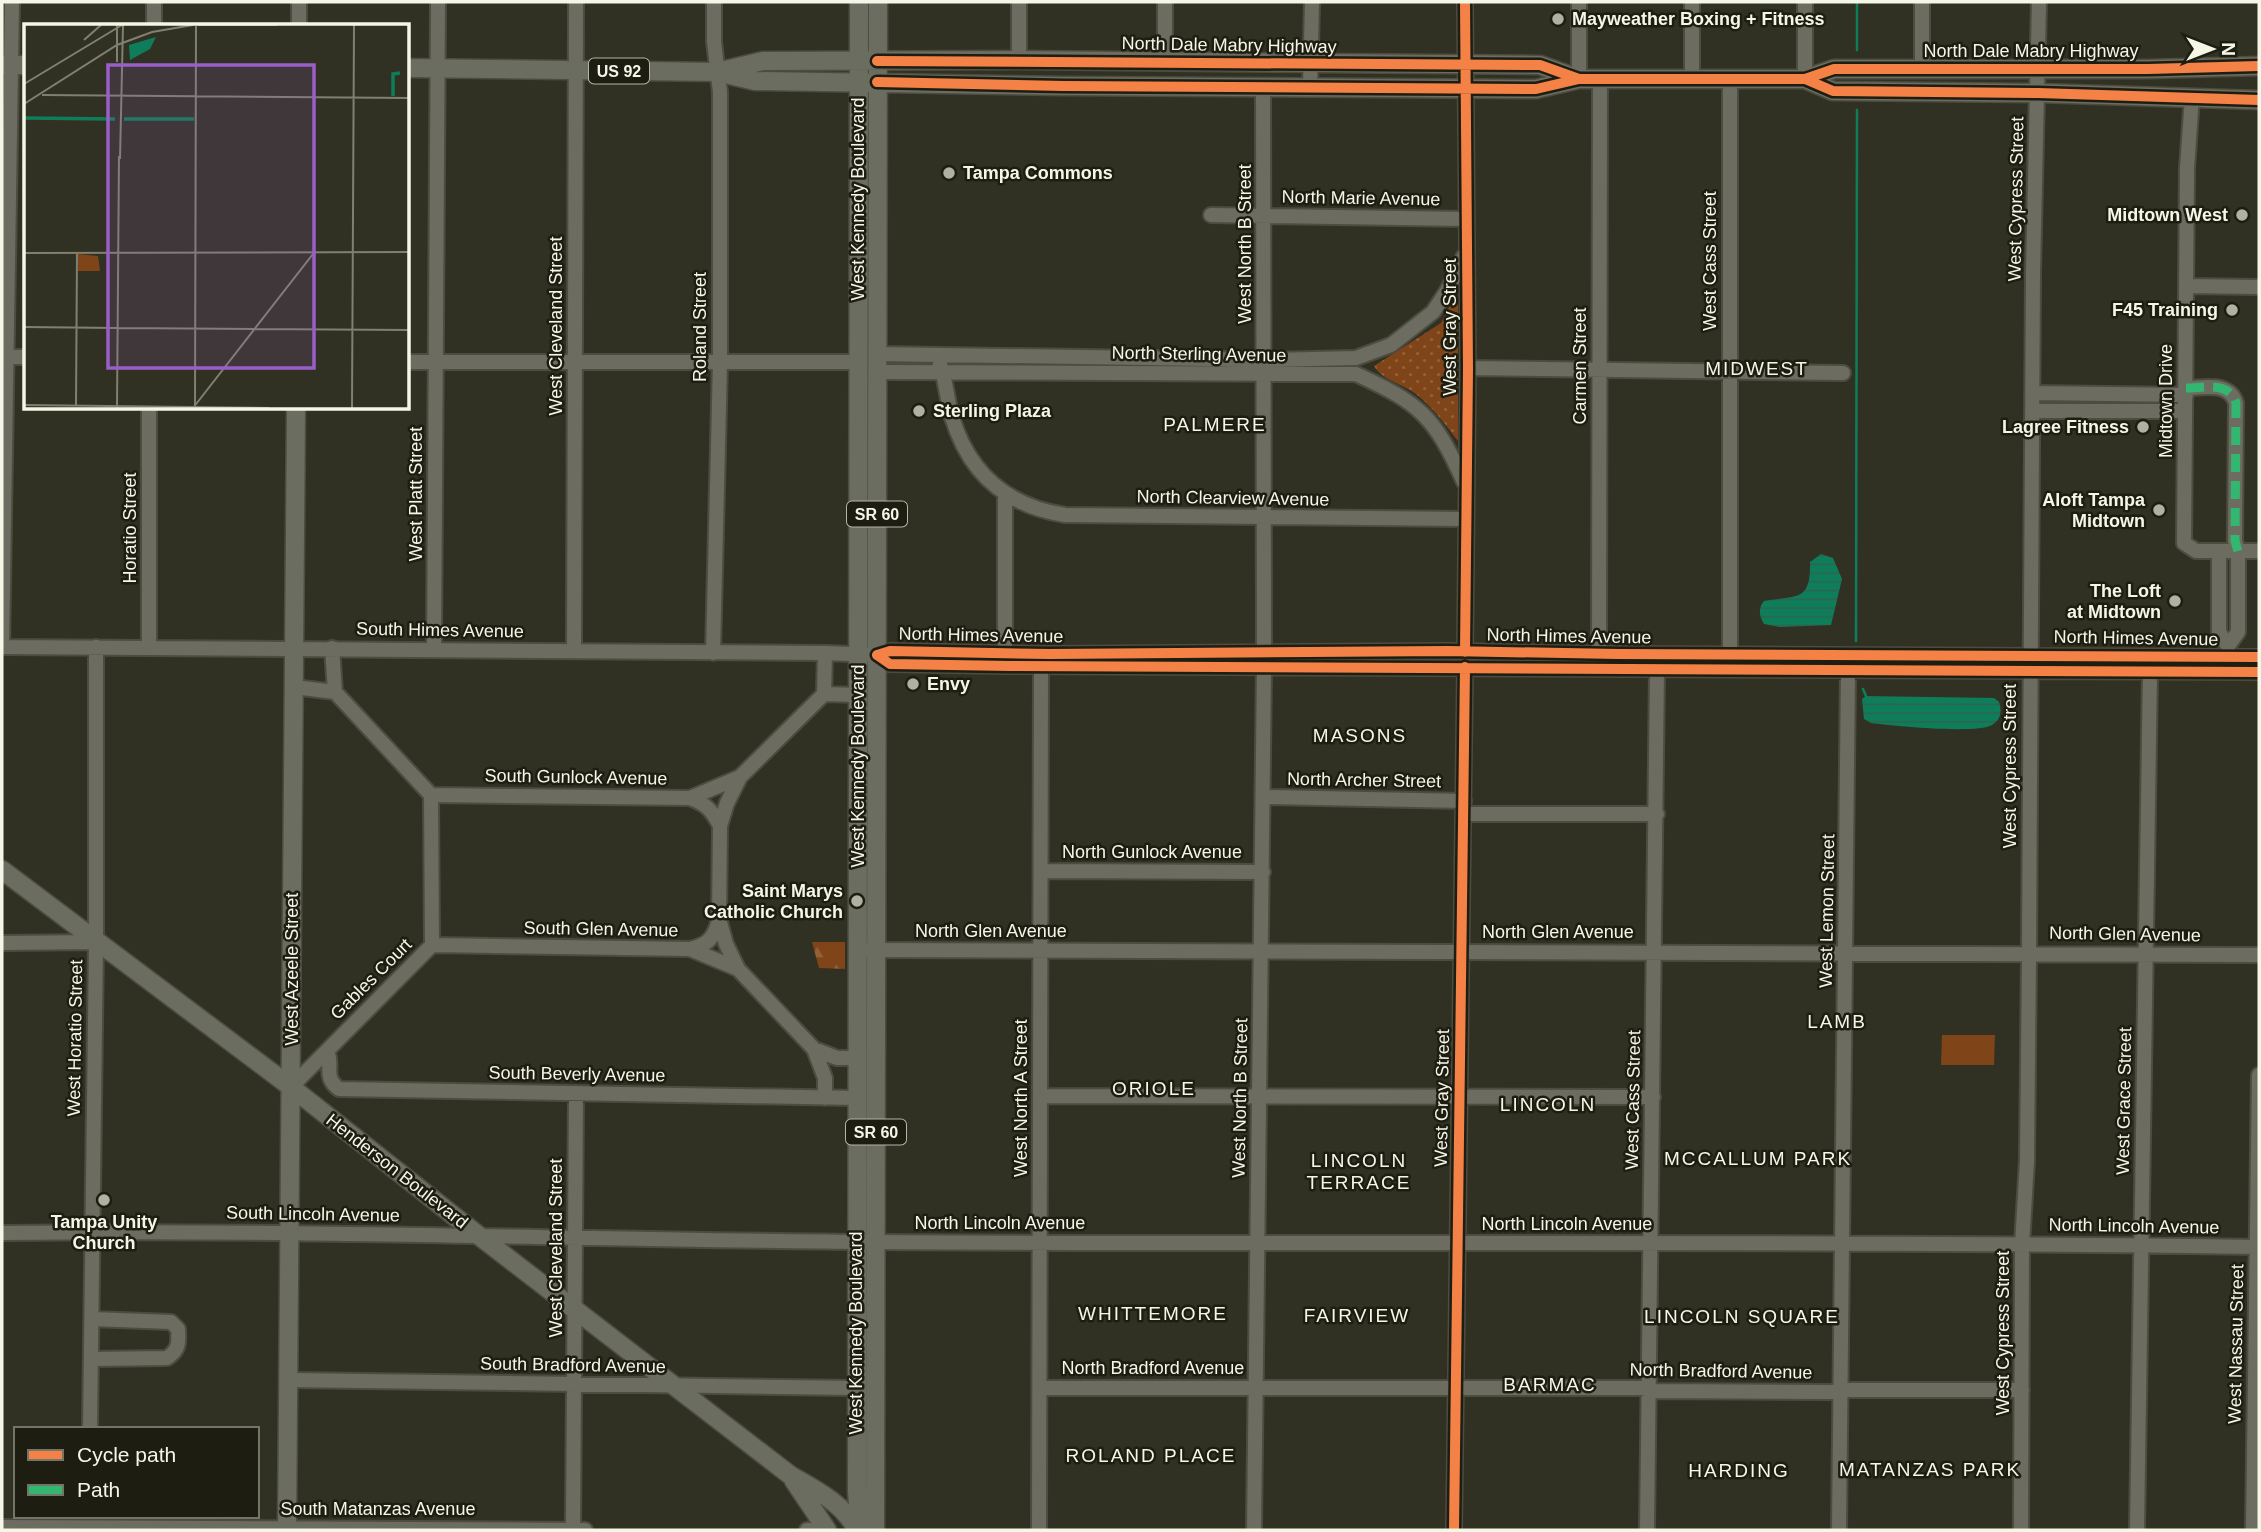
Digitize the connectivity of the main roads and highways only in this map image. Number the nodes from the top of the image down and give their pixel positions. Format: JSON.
{"nodes":[{"id":1,"x":859,"y":2,"type":"edge"},
{"id":2,"x":878,"y":2,"type":"edge"},
{"id":3,"x":877,"y":61,"type":"junction"},
{"id":4,"x":858,"y":62,"type":"junction"},
{"id":5,"x":1252,"y":62,"type":"junction"},
{"id":6,"x":2259,"y":66,"type":"edge"},
{"id":7,"x":410,"y":68,"type":"edge"},
{"id":8,"x":717,"y":72,"type":"junction"},
{"id":9,"x":1579,"y":79,"type":"junction"},
{"id":10,"x":1805,"y":79,"type":"junction"},
{"id":11,"x":858,"y":82,"type":"junction"},
{"id":12,"x":877,"y":82,"type":"junction"},
{"id":13,"x":1182,"y":86,"type":"junction"},
{"id":14,"x":2259,"y":100,"type":"edge"},
{"id":15,"x":858,"y":270,"type":"junction"},
{"id":16,"x":858,"y":362,"type":"junction"},
{"id":17,"x":878,"y":372,"type":"junction"},
{"id":18,"x":296,"y":410,"type":"edge"},
{"id":19,"x":877,"y":458,"type":"junction"},
{"id":20,"x":2,"y":870,"type":"edge"},
{"id":21,"x":291,"y":1087,"type":"junction"},
{"id":22,"x":790,"y":1475,"type":"junction"},
{"id":23,"x":286,"y":1529,"type":"edge"},
{"id":24,"x":827,"y":1530,"type":"edge"},
{"id":25,"x":859,"y":1530,"type":"edge"},
{"id":26,"x":875,"y":1530,"type":"edge"}],
"edges":[{"from":1,"to":4,"type":"main road","name":"West Kennedy Boulevard","number":"SR 60"},
{"from":2,"to":3,"type":"main road","name":"West Kennedy Boulevard","number":"SR 60"},
{"from":3,"to":4,"type":"main road","number":"US 92"},
{"from":3,"to":5,"type":"main road","name":"North Dale Mabry Highway","number":"US 92"},
{"from":3,"to":12,"type":"main road","name":"West Kennedy Boulevard","number":"SR 60"},
{"from":4,"to":8,"type":"main road","number":"US 92"},
{"from":4,"to":11,"type":"main road","name":"West Kennedy Boulevard","number":"SR 60"},
{"from":5,"to":9,"type":"main road","name":"North Dale Mabry Highway","number":"US 92"},
{"from":5,"to":13,"type":"main road"},
{"from":6,"to":10,"type":"main road","name":"North Dale Mabry Highway","number":"US 92"},
{"from":7,"to":8,"type":"main road","number":"US 92"},
{"from":8,"to":11,"type":"main road","number":"US 92"},
{"from":9,"to":10,"type":"main road","name":"North Dale Mabry Highway","number":"US 92"},
{"from":9,"to":13,"type":"main road","name":"North Dale Mabry Highway","number":"US 92"},
{"from":10,"to":14,"type":"main road","name":"North Dale Mabry Highway","number":"US 92"},
{"from":11,"to":12,"type":"main road","number":"US 92"},
{"from":11,"to":15,"type":"main road","name":"West Kennedy Boulevard","number":"SR 60"},
{"from":12,"to":13,"type":"main road","name":"North Dale Mabry Highway","number":"US 92"},
{"from":12,"to":17,"type":"main road","name":"West Kennedy Boulevard","number":"SR 60"},
{"from":15,"to":16,"type":"main road","name":"West Kennedy Boulevard","number":"SR 60"},
{"from":15,"to":17,"type":"main road"},
{"from":16,"to":19,"type":"main road"},
{"from":16,"to":25,"type":"main road","name":"West Kennedy Boulevard","number":"SR 60"},
{"from":17,"to":19,"type":"main road","name":"West Kennedy Boulevard","number":"SR 60"},
{"from":18,"to":21,"type":"main road","name":"West Azeele Street"},
{"from":19,"to":26,"type":"main road","name":"West Kennedy Boulevard","number":"SR 60"},
{"from":20,"to":21,"type":"main road","name":"Henderson Boulevard"},
{"from":21,"to":22,"type":"main road","name":"Henderson Boulevard"},
{"from":21,"to":23,"type":"main road","name":"West Azeele Street"},
{"from":22,"to":24,"type":"main road","name":"Henderson Boulevard"},
{"from":22,"to":25,"type":"main road","name":"Henderson Boulevard"}]}
